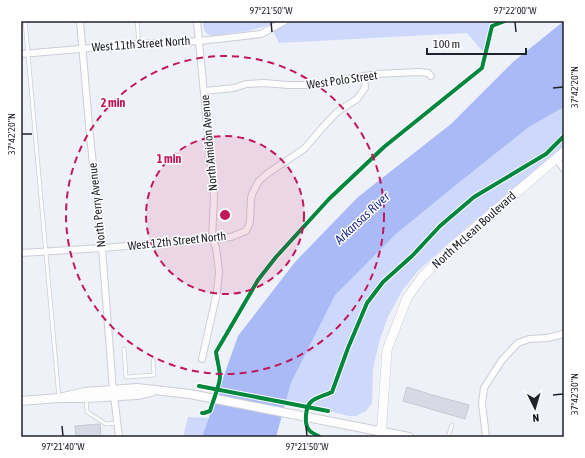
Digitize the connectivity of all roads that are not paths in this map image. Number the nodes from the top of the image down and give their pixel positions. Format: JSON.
{"nodes":[{"id":1,"x":25,"y":21,"type":"edge"},
{"id":2,"x":80,"y":21,"type":"edge"},
{"id":3,"x":137,"y":21,"type":"edge"},
{"id":4,"x":197,"y":21,"type":"edge"},
{"id":5,"x":285,"y":21,"type":"edge"},
{"id":6,"x":199,"y":40,"type":"junction"},
{"id":7,"x":140,"y":44,"type":"junction"},
{"id":8,"x":82,"y":48,"type":"junction"},
{"id":9,"x":28,"y":53,"type":"junction"},
{"id":10,"x":21,"y":54,"type":"edge"},
{"id":11,"x":364,"y":76,"type":"junction"},
{"id":12,"x":431,"y":76,"type":"dead end"},
{"id":13,"x":204,"y":91,"type":"junction"},
{"id":14,"x":564,"y":152,"type":"edge"},
{"id":15,"x":556,"y":159,"type":"junction"},
{"id":16,"x":564,"y":169,"type":"edge"},
{"id":17,"x":212,"y":239,"type":"junction"},
{"id":18,"x":102,"y":248,"type":"junction"},
{"id":19,"x":46,"y":251,"type":"junction"},
{"id":20,"x":21,"y":253,"type":"edge"},
{"id":21,"x":564,"y":333,"type":"edge"},
{"id":22,"x":124,"y":349,"type":"dead end"},
{"id":23,"x":202,"y":359,"type":"dead end"},
{"id":24,"x":153,"y":360,"type":"dead end"},
{"id":25,"x":114,"y":393,"type":"junction"},
{"id":26,"x":59,"y":398,"type":"junction"},
{"id":27,"x":86,"y":398,"type":"junction"},
{"id":28,"x":21,"y":401,"type":"edge"},
{"id":29,"x":117,"y":423,"type":"junction"},
{"id":30,"x":452,"y":425,"type":"dead end"},
{"id":31,"x":381,"y":434,"type":"edge"},
{"id":32,"x":119,"y":437,"type":"edge"},
{"id":33,"x":409,"y":437,"type":"edge"},
{"id":34,"x":448,"y":437,"type":"edge"},
{"id":35,"x":486,"y":437,"type":"edge"}],
"edges":[{"from":1,"to":9,"type":"lane"},
{"from":2,"to":8,"type":"street","name":"North Perry Avenue"},
{"from":3,"to":7,"type":"lane"},
{"from":4,"to":6,"type":"street","name":"North Amidon Avenue"},
{"from":5,"to":6,"type":"street","name":"West 11th Street North"},
{"from":6,"to":7,"type":"street","name":"West 11th Street North"},
{"from":6,"to":13,"type":"street","name":"North Amidon Avenue"},
{"from":7,"to":8,"type":"street","name":"West 11th Street North"},
{"from":8,"to":9,"type":"street","name":"West 11th Street North"},
{"from":8,"to":18,"type":"street","name":"North Perry Avenue"},
{"from":9,"to":10,"type":"street","name":"West 11th Street North"},
{"from":9,"to":19,"type":"lane"},
{"from":11,"to":12,"type":"street","name":"West Polo Street"},
{"from":11,"to":13,"type":"street","name":"West Polo Street"},
{"from":11,"to":17,"type":"street","name":"West 12th Street North"},
{"from":13,"to":17,"type":"street","name":"North Amidon Avenue"},
{"from":14,"to":15,"type":"main road","name":"North McLean Boulevard"},
{"from":15,"to":16,"type":"street"},
{"from":15,"to":31,"type":"main road","name":"North McLean Boulevard"},
{"from":17,"to":18,"type":"street","name":"West 12th Street North"},
{"from":17,"to":23,"type":"street","name":"North Amidon Avenue"},
{"from":18,"to":19,"type":"street","name":"West 12th Street North"},
{"from":18,"to":25,"type":"street","name":"North Perry Avenue"},
{"from":19,"to":20,"type":"street","name":"West 12th Street North"},
{"from":19,"to":26,"type":"lane"},
{"from":21,"to":35,"type":"street"},
{"from":22,"to":24,"type":"lane"},
{"from":25,"to":26,"type":"street"},
{"from":25,"to":27,"type":"street"},
{"from":25,"to":29,"type":"street","name":"North Perry Avenue"},
{"from":25,"to":31,"type":"street"},
{"from":26,"to":27,"type":"street"},
{"from":26,"to":28,"type":"street"},
{"from":27,"to":29,"type":"lane"},
{"from":29,"to":32,"type":"street","name":"North Perry Avenue"},
{"from":30,"to":34,"type":"lane"},
{"from":31,"to":33,"type":"street"}]}
